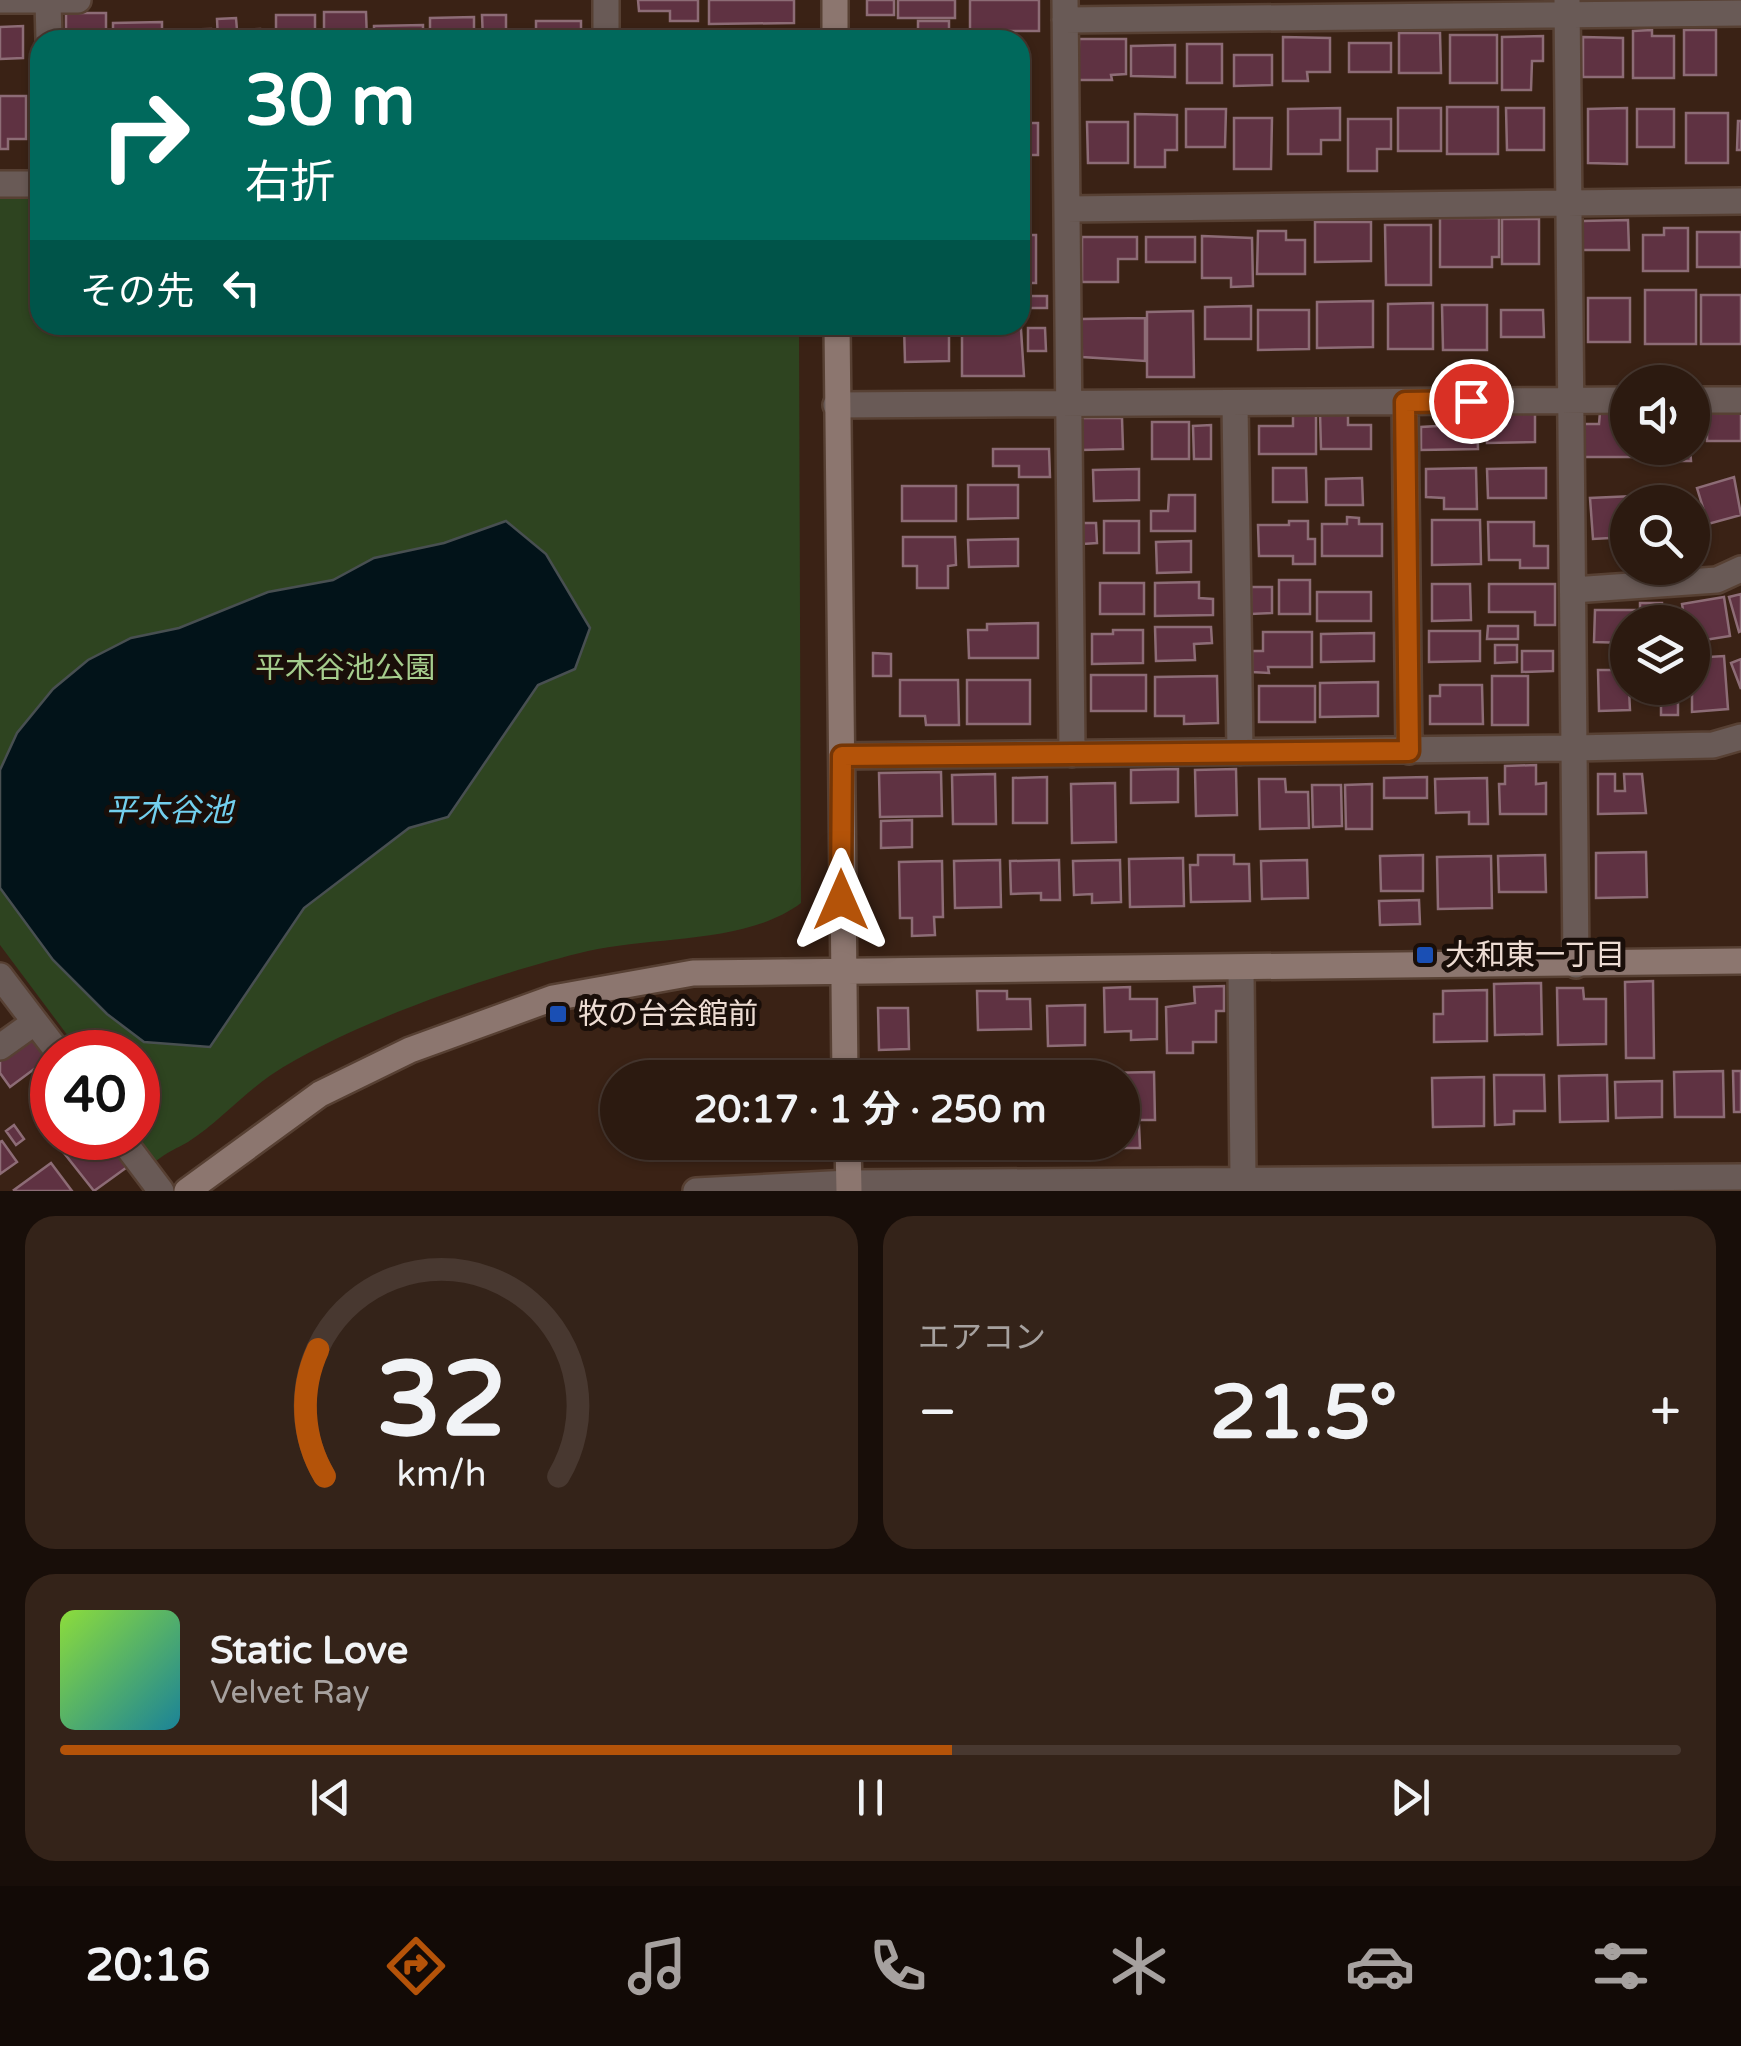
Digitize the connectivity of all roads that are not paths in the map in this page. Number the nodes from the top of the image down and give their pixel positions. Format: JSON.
{"nodes":[{"id":1,"x":0,"y":0,"type":"edge"},
{"id":2,"x":48,"y":0,"type":"edge"},
{"id":3,"x":78,"y":0,"type":"edge"},
{"id":4,"x":606,"y":0,"type":"edge"},
{"id":5,"x":835,"y":0,"type":"edge"},
{"id":6,"x":1567,"y":7,"type":"edge"},
{"id":7,"x":1065,"y":10,"type":"edge"},
{"id":8,"x":1741,"y":12,"type":"edge"},
{"id":9,"x":48,"y":30,"type":"edge"},
{"id":10,"x":606,"y":30,"type":"edge"},
{"id":11,"x":836,"y":30,"type":"edge"},
{"id":12,"x":0,"y":184,"type":"edge"},
{"id":13,"x":30,"y":184,"type":"edge"},
{"id":14,"x":1741,"y":201,"type":"edge"},
{"id":15,"x":1569,"y":203,"type":"junction"},
{"id":16,"x":1067,"y":208,"type":"junction"},
{"id":17,"x":836,"y":335,"type":"edge"},
{"id":18,"x":1571,"y":400,"type":"junction"},
{"id":19,"x":1610,"y":400,"type":"edge"},
{"id":20,"x":1710,"y":400,"type":"edge"},
{"id":21,"x":1741,"y":400,"type":"edge"},
{"id":22,"x":1405,"y":402,"type":"junction"},
{"id":23,"x":1235,"y":403,"type":"junction"},
{"id":24,"x":1069,"y":404,"type":"junction"},
{"id":25,"x":836,"y":405,"type":"junction"},
{"id":26,"x":1741,"y":569,"type":"edge"},
{"id":27,"x":1573,"y":590,"type":"junction"},
{"id":28,"x":1741,"y":737,"type":"edge"},
{"id":29,"x":1574,"y":748,"type":"junction"},
{"id":30,"x":1409,"y":751,"type":"junction"},
{"id":31,"x":1240,"y":752,"type":"junction"},
{"id":32,"x":1072,"y":754,"type":"junction"},
{"id":33,"x":842,"y":756,"type":"junction"},
{"id":34,"x":1741,"y":961,"type":"edge"},
{"id":35,"x":1576,"y":966,"type":"junction"},
{"id":36,"x":1240,"y":970,"type":"junction"},
{"id":37,"x":841,"y":973,"type":"junction"},
{"id":38,"x":0,"y":976,"type":"edge"},
{"id":39,"x":35,"y":1022,"type":"junction"},
{"id":40,"x":41,"y":1030,"type":"edge"},
{"id":41,"x":0,"y":1047,"type":"edge"},
{"id":42,"x":844,"y":1060,"type":"edge"},
{"id":43,"x":138,"y":1160,"type":"edge"},
{"id":44,"x":848,"y":1160,"type":"edge"},
{"id":45,"x":1741,"y":1177,"type":"edge"},
{"id":46,"x":1243,"y":1179,"type":"junction"},
{"id":47,"x":1075,"y":1186,"type":"edge"},
{"id":48,"x":849,"y":1187,"type":"edge"},
{"id":49,"x":161,"y":1191,"type":"edge"},
{"id":50,"x":187,"y":1191,"type":"edge"},
{"id":51,"x":696,"y":1191,"type":"edge"}],
"edges":[{"from":1,"to":2,"type":"street"},
{"from":2,"to":3,"type":"street"},
{"from":2,"to":9,"type":"street"},
{"from":4,"to":10,"type":"street"},
{"from":5,"to":11,"type":"street"},
{"from":6,"to":7,"type":"street"},
{"from":6,"to":8,"type":"street"},
{"from":6,"to":15,"type":"street"},
{"from":7,"to":16,"type":"street"},
{"from":12,"to":13,"type":"street"},
{"from":14,"to":15,"type":"street"},
{"from":15,"to":16,"type":"street"},
{"from":15,"to":18,"type":"street"},
{"from":16,"to":24,"type":"street"},
{"from":17,"to":25,"type":"street"},
{"from":18,"to":19,"type":"street"},
{"from":18,"to":22,"type":"street"},
{"from":18,"to":27,"type":"street"},
{"from":20,"to":21,"type":"street"},
{"from":22,"to":23,"type":"street"},
{"from":22,"to":30,"type":"street"},
{"from":23,"to":24,"type":"street"},
{"from":23,"to":31,"type":"street"},
{"from":24,"to":25,"type":"street"},
{"from":24,"to":32,"type":"street"},
{"from":25,"to":33,"type":"street"},
{"from":26,"to":27,"type":"street"},
{"from":27,"to":29,"type":"street"},
{"from":28,"to":29,"type":"street"},
{"from":29,"to":30,"type":"street"},
{"from":29,"to":35,"type":"street"},
{"from":30,"to":31,"type":"street"},
{"from":31,"to":32,"type":"street"},
{"from":32,"to":33,"type":"street"},
{"from":33,"to":37,"type":"street"},
{"from":34,"to":35,"type":"street"},
{"from":35,"to":36,"type":"street"},
{"from":36,"to":37,"type":"street"},
{"from":36,"to":46,"type":"street"},
{"from":37,"to":42,"type":"street"},
{"from":37,"to":50,"type":"street"},
{"from":38,"to":39,"type":"street"},
{"from":39,"to":40,"type":"street"},
{"from":39,"to":41,"type":"street"},
{"from":43,"to":49,"type":"street"},
{"from":44,"to":48,"type":"street"},
{"from":45,"to":46,"type":"street"},
{"from":46,"to":47,"type":"street"},
{"from":47,"to":48,"type":"street"},
{"from":48,"to":51,"type":"street"}]}
